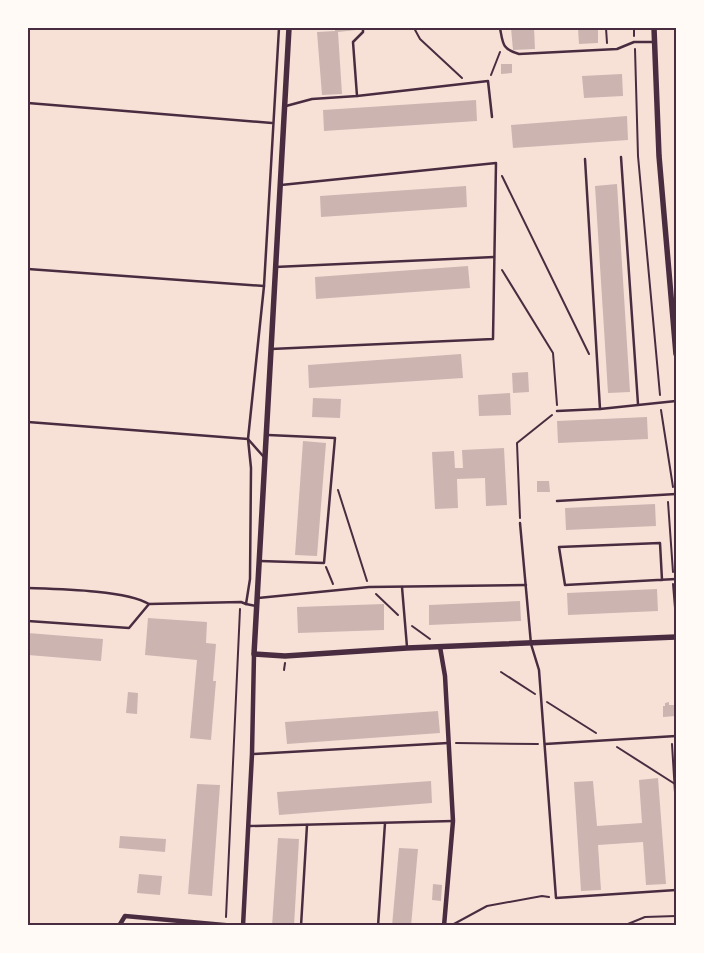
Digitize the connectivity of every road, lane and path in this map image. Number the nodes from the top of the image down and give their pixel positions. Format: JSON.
{"nodes":[{"id":1,"x":278,"y":28,"type":"edge"},
{"id":2,"x":290,"y":28,"type":"edge"},
{"id":3,"x":363,"y":28,"type":"edge"},
{"id":4,"x":414,"y":28,"type":"edge"},
{"id":5,"x":500,"y":28,"type":"edge"},
{"id":6,"x":606,"y":28,"type":"edge"},
{"id":7,"x":634,"y":28,"type":"edge"},
{"id":8,"x":654,"y":28,"type":"edge"},
{"id":9,"x":634,"y":42,"type":"junction"},
{"id":10,"x":654,"y":42,"type":"junction"},
{"id":11,"x":503,"y":45,"type":"junction"},
{"id":12,"x":607,"y":50,"type":"junction"},
{"id":13,"x":488,"y":82,"type":"junction"},
{"id":14,"x":468,"y":84,"type":"junction"},
{"id":15,"x":356,"y":96,"type":"junction"},
{"id":16,"x":28,"y":103,"type":"edge"},
{"id":17,"x":285,"y":107,"type":"junction"},
{"id":18,"x":492,"y":117,"type":"dead end"},
{"id":19,"x":272,"y":123,"type":"junction"},
{"id":20,"x":622,"y":157,"type":"dead end"},
{"id":21,"x":585,"y":160,"type":"dead end"},
{"id":22,"x":496,"y":163,"type":"junction"},
{"id":23,"x":280,"y":185,"type":"junction"},
{"id":24,"x":494,"y":257,"type":"junction"},
{"id":25,"x":275,"y":267,"type":"junction"},
{"id":26,"x":28,"y":269,"type":"edge"},
{"id":27,"x":673,"y":282,"type":"edge"},
{"id":28,"x":264,"y":286,"type":"junction"},
{"id":29,"x":270,"y":350,"type":"junction"},
{"id":30,"x":589,"y":353,"type":"dead end"},
{"id":31,"x":676,"y":354,"type":"edge"},
{"id":32,"x":676,"y":401,"type":"edge"},
{"id":33,"x":660,"y":402,"type":"junction"},
{"id":34,"x":638,"y":404,"type":"junction"},
{"id":35,"x":600,"y":409,"type":"junction"},
{"id":36,"x":558,"y":411,"type":"junction"},
{"id":37,"x":28,"y":422,"type":"edge"},
{"id":38,"x":266,"y":435,"type":"junction"},
{"id":39,"x":248,"y":439,"type":"junction"},
{"id":40,"x":264,"y":457,"type":"junction"},
{"id":41,"x":333,"y":473,"type":"junction"},
{"id":42,"x":675,"y":494,"type":"edge"},
{"id":43,"x":667,"y":495,"type":"junction"},
{"id":44,"x":558,"y":501,"type":"dead end"},
{"id":45,"x":520,"y":523,"type":"joint"},
{"id":46,"x":259,"y":561,"type":"junction"},
{"id":47,"x":324,"y":563,"type":"junction"},
{"id":48,"x":662,"y":580,"type":"junction"},
{"id":49,"x":675,"y":580,"type":"edge"},
{"id":50,"x":526,"y":585,"type":"junction"},
{"id":51,"x":402,"y":586,"type":"junction"},
{"id":52,"x":369,"y":587,"type":"junction"},
{"id":53,"x":28,"y":588,"type":"edge"},
{"id":54,"x":336,"y":592,"type":"junction"},
{"id":55,"x":257,"y":598,"type":"junction"},
{"id":56,"x":241,"y":602,"type":"junction"},
{"id":57,"x":149,"y":604,"type":"junction"},
{"id":58,"x":246,"y":604,"type":"junction"},
{"id":59,"x":256,"y":606,"type":"junction"},
{"id":60,"x":675,"y":608,"type":"dead end"},
{"id":61,"x":28,"y":621,"type":"edge"},
{"id":62,"x":676,"y":637,"type":"edge"},
{"id":63,"x":531,"y":644,"type":"junction"},
{"id":64,"x":440,"y":646,"type":"junction"},
{"id":65,"x":407,"y":648,"type":"junction"},
{"id":66,"x":254,"y":654,"type":"junction"},
{"id":67,"x":501,"y":672,"type":"dead end"},
{"id":68,"x":541,"y":698,"type":"junction"},
{"id":69,"x":672,"y":736,"type":"junction"},
{"id":70,"x":676,"y":736,"type":"edge"},
{"id":71,"x":607,"y":740,"type":"junction"},
{"id":72,"x":448,"y":743,"type":"junction"},
{"id":73,"x":545,"y":744,"type":"junction"},
{"id":74,"x":252,"y":754,"type":"junction"},
{"id":75,"x":675,"y":784,"type":"junction"},
{"id":76,"x":676,"y":809,"type":"edge"},
{"id":77,"x":452,"y":821,"type":"junction"},
{"id":78,"x":385,"y":823,"type":"junction"},
{"id":79,"x":248,"y":826,"type":"junction"},
{"id":80,"x":307,"y":826,"type":"junction"},
{"id":81,"x":676,"y":890,"type":"edge"},
{"id":82,"x":556,"y":898,"type":"junction"},
{"id":83,"x":676,"y":916,"type":"edge"},
{"id":84,"x":225,"y":925,"type":"edge"},
{"id":85,"x":676,"y":925,"type":"edge"},
{"id":86,"x":119,"y":926,"type":"edge"},
{"id":87,"x":235,"y":926,"type":"edge"},
{"id":88,"x":243,"y":926,"type":"edge"},
{"id":89,"x":301,"y":926,"type":"edge"},
{"id":90,"x":378,"y":926,"type":"edge"},
{"id":91,"x":444,"y":926,"type":"edge"},
{"id":92,"x":452,"y":926,"type":"edge"},
{"id":93,"x":623,"y":926,"type":"edge"},
{"id":94,"x":666,"y":926,"type":"edge"}],
"edges":[{"from":1,"to":19,"type":"lane"},
{"from":2,"to":17,"type":"street"},
{"from":3,"to":15,"type":"lane"},
{"from":4,"to":14,"type":"path"},
{"from":5,"to":11,"type":"lane"},
{"from":6,"to":12,"type":"path"},
{"from":7,"to":9,"type":"path"},
{"from":8,"to":10,"type":"street"},
{"from":9,"to":10,"type":"lane"},
{"from":9,"to":12,"type":"lane"},
{"from":9,"to":33,"type":"path"},
{"from":10,"to":27,"type":"street"},
{"from":11,"to":12,"type":"lane"},
{"from":11,"to":13,"type":"path"},
{"from":13,"to":14,"type":"lane"},
{"from":13,"to":18,"type":"lane"},
{"from":14,"to":15,"type":"lane"},
{"from":15,"to":17,"type":"lane"},
{"from":16,"to":19,"type":"lane"},
{"from":17,"to":23,"type":"street"},
{"from":19,"to":28,"type":"lane"},
{"from":20,"to":34,"type":"lane"},
{"from":21,"to":35,"type":"lane"},
{"from":22,"to":23,"type":"lane"},
{"from":22,"to":24,"type":"lane"},
{"from":22,"to":30,"type":"path"},
{"from":23,"to":25,"type":"street"},
{"from":24,"to":25,"type":"lane"},
{"from":24,"to":29,"type":"lane"},
{"from":24,"to":36,"type":"path"},
{"from":25,"to":29,"type":"street"},
{"from":26,"to":28,"type":"lane"},
{"from":27,"to":31,"type":"street"},
{"from":28,"to":39,"type":"lane"},
{"from":29,"to":38,"type":"street"},
{"from":32,"to":33,"type":"lane"},
{"from":33,"to":34,"type":"lane"},
{"from":33,"to":42,"type":"path"},
{"from":34,"to":35,"type":"lane"},
{"from":35,"to":36,"type":"lane"},
{"from":36,"to":45,"type":"path"},
{"from":37,"to":39,"type":"lane"},
{"from":38,"to":40,"type":"street"},
{"from":38,"to":41,"type":"lane"},
{"from":39,"to":40,"type":"lane"},
{"from":39,"to":58,"type":"lane"},
{"from":40,"to":46,"type":"street"},
{"from":41,"to":47,"type":"lane"},
{"from":41,"to":52,"type":"path"},
{"from":42,"to":43,"type":"lane"},
{"from":43,"to":44,"type":"lane"},
{"from":43,"to":49,"type":"path"},
{"from":45,"to":50,"type":"lane"},
{"from":46,"to":47,"type":"lane"},
{"from":46,"to":55,"type":"street"},
{"from":47,"to":54,"type":"path"},
{"from":48,"to":48,"type":"lane"},
{"from":48,"to":49,"type":"lane"},
{"from":49,"to":60,"type":"path"},
{"from":50,"to":51,"type":"lane"},
{"from":50,"to":63,"type":"lane"},
{"from":51,"to":52,"type":"lane"},
{"from":51,"to":65,"type":"lane"},
{"from":52,"to":54,"type":"lane"},
{"from":53,"to":57,"type":"lane"},
{"from":54,"to":55,"type":"lane"},
{"from":55,"to":59,"type":"street"},
{"from":56,"to":57,"type":"lane"},
{"from":56,"to":58,"type":"lane"},
{"from":56,"to":84,"type":"path"},
{"from":57,"to":61,"type":"lane"},
{"from":58,"to":59,"type":"lane"},
{"from":59,"to":66,"type":"street"},
{"from":62,"to":63,"type":"street"},
{"from":63,"to":64,"type":"street"},
{"from":63,"to":68,"type":"lane"},
{"from":64,"to":65,"type":"street"},
{"from":64,"to":72,"type":"street"},
{"from":65,"to":66,"type":"street"},
{"from":66,"to":74,"type":"street"},
{"from":67,"to":68,"type":"path"},
{"from":68,"to":71,"type":"path"},
{"from":68,"to":73,"type":"lane"},
{"from":69,"to":70,"type":"lane"},
{"from":69,"to":71,"type":"lane"},
{"from":69,"to":75,"type":"path"},
{"from":71,"to":73,"type":"lane"},
{"from":71,"to":75,"type":"path"},
{"from":72,"to":73,"type":"path"},
{"from":72,"to":74,"type":"lane"},
{"from":72,"to":77,"type":"street"},
{"from":73,"to":82,"type":"lane"},
{"from":74,"to":79,"type":"street"},
{"from":75,"to":76,"type":"path"},
{"from":77,"to":78,"type":"lane"},
{"from":77,"to":91,"type":"street"},
{"from":78,"to":80,"type":"lane"},
{"from":78,"to":90,"type":"lane"},
{"from":79,"to":80,"type":"lane"},
{"from":79,"to":88,"type":"street"},
{"from":80,"to":89,"type":"lane"},
{"from":81,"to":82,"type":"lane"},
{"from":82,"to":92,"type":"path"},
{"from":83,"to":93,"type":"path"},
{"from":84,"to":86,"type":"street"},
{"from":84,"to":87,"type":"street"},
{"from":85,"to":94,"type":"lane"}]}
